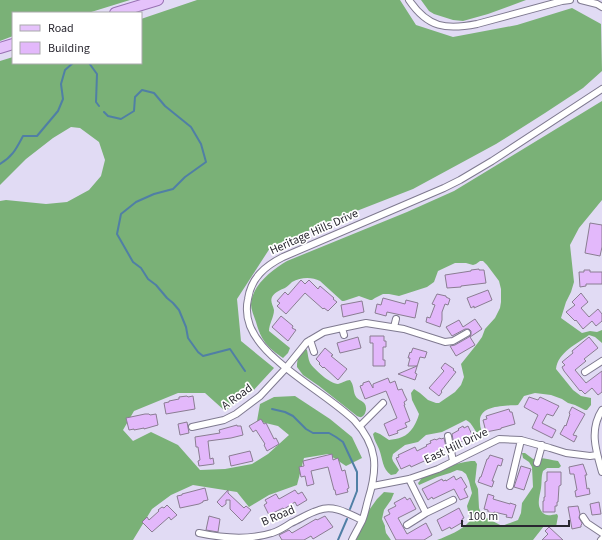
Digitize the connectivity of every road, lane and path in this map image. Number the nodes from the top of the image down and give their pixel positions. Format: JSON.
{"nodes":[{"id":1,"x":158,"y":0,"type":"edge"},
{"id":2,"x":570,"y":0,"type":"edge"},
{"id":3,"x":581,"y":0,"type":"edge"},
{"id":4,"x":410,"y":1,"type":"edge"},
{"id":5,"x":602,"y":7,"type":"edge"},
{"id":6,"x":118,"y":12,"type":"edge"},
{"id":7,"x":12,"y":44,"type":"edge"},
{"id":8,"x":0,"y":48,"type":"edge"},
{"id":9,"x":602,"y":89,"type":"edge"},
{"id":10,"x":396,"y":319,"type":"dead end"},
{"id":11,"x":394,"y":327,"type":"junction"},
{"id":12,"x":342,"y":328,"type":"junction"},
{"id":13,"x":467,"y":333,"type":"dead end"},
{"id":14,"x":344,"y":335,"type":"dead end"},
{"id":15,"x":310,"y":340,"type":"junction"},
{"id":16,"x":314,"y":352,"type":"dead end"},
{"id":17,"x":602,"y":361,"type":"edge"},
{"id":18,"x":286,"y":368,"type":"junction"},
{"id":19,"x":585,"y":372,"type":"dead end"},
{"id":20,"x":383,"y":403,"type":"dead end"},
{"id":21,"x":602,"y":410,"type":"edge"},
{"id":22,"x":360,"y":426,"type":"junction"},
{"id":23,"x":192,"y":427,"type":"dead end"},
{"id":24,"x":448,"y":436,"type":"dead end"},
{"id":25,"x":521,"y":440,"type":"junction"},
{"id":26,"x":542,"y":445,"type":"junction"},
{"id":27,"x":597,"y":455,"type":"junction"},
{"id":28,"x":453,"y":461,"type":"junction"},
{"id":29,"x":537,"y":463,"type":"dead end"},
{"id":30,"x":602,"y":472,"type":"edge"},
{"id":31,"x":409,"y":479,"type":"junction"},
{"id":32,"x":373,"y":486,"type":"junction"},
{"id":33,"x":510,"y":486,"type":"dead end"},
{"id":34,"x":453,"y":500,"type":"dead end"},
{"id":35,"x":426,"y":513,"type":"junction"},
{"id":36,"x":583,"y":517,"type":"dead end"},
{"id":37,"x":362,"y":520,"type":"junction"},
{"id":38,"x":407,"y":525,"type":"dead end"},
{"id":39,"x":199,"y":533,"type":"dead end"},
{"id":40,"x":602,"y":533,"type":"edge"},
{"id":41,"x":352,"y":540,"type":"edge"}],
"edges":[{"from":1,"to":6,"type":"main road"},
{"from":2,"to":4,"type":"street"},
{"from":3,"to":5,"type":"street"},
{"from":7,"to":8,"type":"main road"},
{"from":9,"to":18,"type":"street","name":"Heritage Hills Drive"},
{"from":10,"to":11,"type":"street"},
{"from":11,"to":12,"type":"street"},
{"from":11,"to":13,"type":"street"},
{"from":12,"to":14,"type":"street"},
{"from":12,"to":15,"type":"street"},
{"from":15,"to":16,"type":"street"},
{"from":15,"to":18,"type":"street","name":"A Road"},
{"from":17,"to":19,"type":"street"},
{"from":18,"to":22,"type":"street","name":"Heritage Hills Drive"},
{"from":18,"to":23,"type":"street","name":"A Road"},
{"from":20,"to":22,"type":"street"},
{"from":21,"to":27,"type":"street"},
{"from":22,"to":32,"type":"street","name":"Heritage Hills Drive"},
{"from":24,"to":28,"type":"street"},
{"from":25,"to":26,"type":"street","name":"East Hill Drive"},
{"from":25,"to":28,"type":"street","name":"East Hill Drive"},
{"from":25,"to":33,"type":"street"},
{"from":26,"to":27,"type":"street","name":"East Hill Drive"},
{"from":26,"to":29,"type":"street"},
{"from":27,"to":30,"type":"street"},
{"from":28,"to":31,"type":"street","name":"East Hill Drive"},
{"from":31,"to":32,"type":"street","name":"East Hill Drive"},
{"from":31,"to":35,"type":"street"},
{"from":32,"to":37,"type":"street","name":"Heritage Hills Drive"},
{"from":34,"to":35,"type":"street"},
{"from":35,"to":38,"type":"street"},
{"from":36,"to":40,"type":"street"},
{"from":37,"to":39,"type":"street","name":"B Road"},
{"from":37,"to":41,"type":"street","name":"Heritage Hills Drive"}]}
